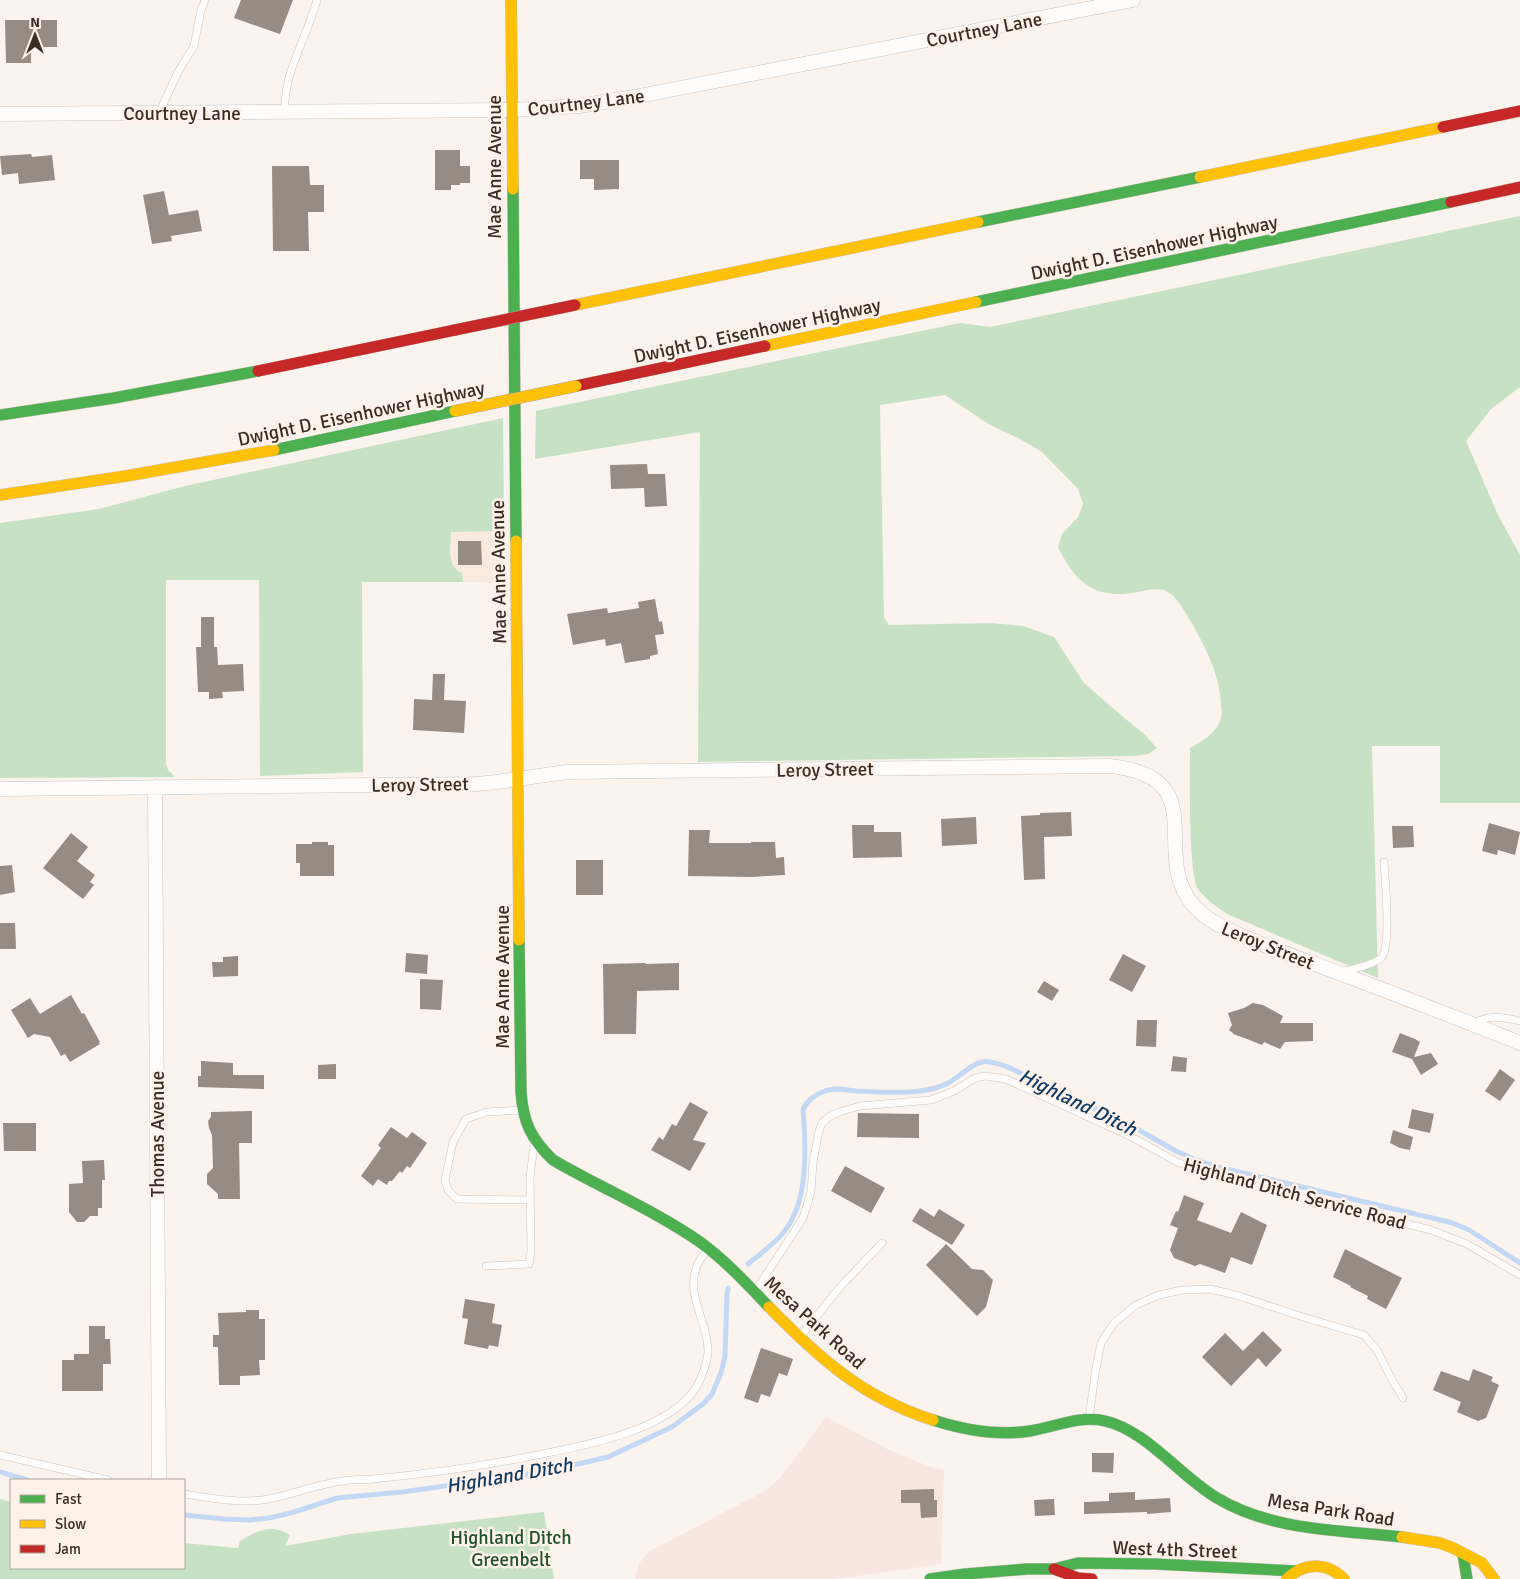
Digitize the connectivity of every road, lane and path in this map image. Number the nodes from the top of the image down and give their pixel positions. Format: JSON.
{"nodes":[{"id":1,"x":205,"y":0,"type":"edge"},
{"id":2,"x":318,"y":0,"type":"edge"},
{"id":3,"x":511,"y":0,"type":"edge"},
{"id":4,"x":1133,"y":0,"type":"edge"},
{"id":5,"x":512,"y":110,"type":"junction"},
{"id":6,"x":1520,"y":111,"type":"edge"},
{"id":7,"x":284,"y":112,"type":"junction"},
{"id":8,"x":159,"y":113,"type":"junction"},
{"id":9,"x":0,"y":114,"type":"edge"},
{"id":10,"x":1520,"y":188,"type":"edge"},
{"id":11,"x":0,"y":415,"type":"edge"},
{"id":12,"x":0,"y":495,"type":"edge"},
{"id":13,"x":518,"y":779,"type":"junction"},
{"id":14,"x":155,"y":787,"type":"junction"},
{"id":15,"x":0,"y":789,"type":"edge"},
{"id":16,"x":1384,"y":862,"type":"dead end"},
{"id":17,"x":1339,"y":973,"type":"junction"},
{"id":18,"x":1520,"y":1021,"type":"edge"},
{"id":19,"x":1473,"y":1024,"type":"junction"},
{"id":20,"x":1520,"y":1043,"type":"edge"},
{"id":21,"x":523,"y":1110,"type":"junction"},
{"id":22,"x":534,"y":1141,"type":"junction"},
{"id":23,"x":530,"y":1200,"type":"junction"},
{"id":24,"x":882,"y":1243,"type":"dead end"},
{"id":25,"x":709,"y":1250,"type":"junction"},
{"id":26,"x":486,"y":1266,"type":"dead end"},
{"id":27,"x":1520,"y":1275,"type":"edge"},
{"id":28,"x":755,"y":1292,"type":"junction"},
{"id":29,"x":800,"y":1338,"type":"junction"},
{"id":30,"x":1403,"y":1398,"type":"dead end"},
{"id":31,"x":1089,"y":1419,"type":"junction"},
{"id":32,"x":0,"y":1455,"type":"edge"},
{"id":33,"x":104,"y":1479,"type":"edge"},
{"id":34,"x":159,"y":1479,"type":"edge"},
{"id":35,"x":185,"y":1494,"type":"edge"},
{"id":36,"x":1463,"y":1554,"type":"junction"},
{"id":37,"x":1054,"y":1568,"type":"junction"},
{"id":38,"x":1296,"y":1571,"type":"junction"},
{"id":39,"x":930,"y":1579,"type":"edge"},
{"id":40,"x":1092,"y":1579,"type":"edge"},
{"id":41,"x":1287,"y":1579,"type":"edge"},
{"id":42,"x":1344,"y":1579,"type":"edge"},
{"id":43,"x":1467,"y":1579,"type":"edge"},
{"id":44,"x":1494,"y":1579,"type":"edge"}],
"edges":[{"from":1,"to":8,"type":"lane"},
{"from":2,"to":7,"type":"lane"},
{"from":3,"to":5,"type":"main road","name":"Mae Anne Avenue"},
{"from":4,"to":5,"type":"street","name":"Courtney Lane"},
{"from":5,"to":7,"type":"street","name":"Courtney Lane"},
{"from":5,"to":13,"type":"main road","name":"Mae Anne Avenue"},
{"from":6,"to":11,"type":"main road","bridge":true},
{"from":7,"to":8,"type":"street","name":"Courtney Lane"},
{"from":8,"to":9,"type":"street","name":"Courtney Lane"},
{"from":10,"to":12,"type":"main road","name":"Dwight D. Eisenhower Highway","bridge":true},
{"from":13,"to":14,"type":"street","name":"Leroy Street"},
{"from":13,"to":17,"type":"street","name":"Leroy Street"},
{"from":13,"to":21,"type":"main road","name":"Mae Anne Avenue"},
{"from":14,"to":15,"type":"street","name":"Leroy Street"},
{"from":14,"to":34,"type":"street","name":"Thomas Avenue"},
{"from":16,"to":17,"type":"lane"},
{"from":17,"to":19,"type":"street","name":"Leroy Street"},
{"from":18,"to":19,"type":"lane"},
{"from":19,"to":20,"type":"street","name":"Leroy Street"},
{"from":21,"to":22,"type":"main road","name":"Mae Anne Avenue"},
{"from":21,"to":23,"type":"lane"},
{"from":22,"to":23,"type":"lane"},
{"from":22,"to":25,"type":"main road","name":"Mesa Park Road"},
{"from":23,"to":26,"type":"lane"},
{"from":24,"to":29,"type":"lane"},
{"from":25,"to":28,"type":"main road","name":"Mesa Park Road"},
{"from":25,"to":35,"type":"lane"},
{"from":27,"to":28,"type":"lane","name":"Highland Ditch Service Road"},
{"from":28,"to":29,"type":"main road","name":"Mesa Park Road"},
{"from":29,"to":31,"type":"main road","name":"Mesa Park Road"},
{"from":30,"to":31,"type":"lane"},
{"from":31,"to":36,"type":"main road","name":"Mesa Park Road"},
{"from":32,"to":33,"type":"lane"},
{"from":36,"to":43,"type":"main road"},
{"from":36,"to":44,"type":"main road","name":"Mesa Park Road"},
{"from":37,"to":38,"type":"main road","name":"West 4th Street"},
{"from":37,"to":39,"type":"main road","name":"West 4th Street"},
{"from":37,"to":40,"type":"main road","name":"West 4th Street"},
{"from":38,"to":41,"type":"main road"},
{"from":38,"to":42,"type":"main road"}]}
